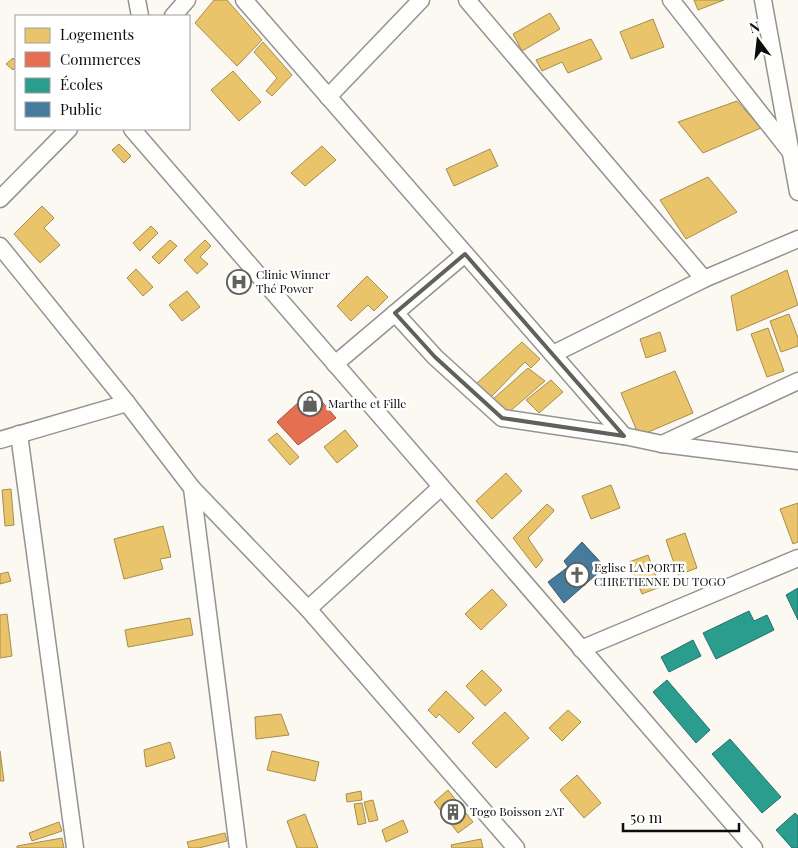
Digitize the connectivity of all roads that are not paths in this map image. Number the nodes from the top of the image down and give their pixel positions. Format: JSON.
{"nodes":[{"id":1,"x":137,"y":0,"type":"edge"},
{"id":2,"x":187,"y":0,"type":"edge"},
{"id":3,"x":244,"y":0,"type":"edge"},
{"id":4,"x":422,"y":0,"type":"edge"},
{"id":5,"x":467,"y":0,"type":"edge"},
{"id":6,"x":671,"y":0,"type":"edge"},
{"id":7,"x":763,"y":0,"type":"edge"},
{"id":8,"x":140,"y":15,"type":"edge"},
{"id":9,"x":174,"y":15,"type":"edge"},
{"id":10,"x":328,"y":97,"type":"junction"},
{"id":11,"x":68,"y":130,"type":"edge"},
{"id":12,"x":133,"y":130,"type":"edge"},
{"id":13,"x":791,"y":153,"type":"junction"},
{"id":14,"x":798,"y":192,"type":"edge"},
{"id":15,"x":0,"y":199,"type":"edge"},
{"id":16,"x":798,"y":239,"type":"edge"},
{"id":17,"x":0,"y":246,"type":"edge"},
{"id":18,"x":465,"y":254,"type":"junction"},
{"id":19,"x":704,"y":279,"type":"junction"},
{"id":20,"x":395,"y":313,"type":"junction"},
{"id":21,"x":553,"y":354,"type":"junction"},
{"id":22,"x":336,"y":364,"type":"junction"},
{"id":23,"x":798,"y":381,"type":"edge"},
{"id":24,"x":127,"y":403,"type":"junction"},
{"id":25,"x":18,"y":434,"type":"junction"},
{"id":26,"x":624,"y":436,"type":"junction"},
{"id":27,"x":0,"y":440,"type":"edge"},
{"id":28,"x":662,"y":444,"type":"junction"},
{"id":29,"x":798,"y":461,"type":"edge"},
{"id":30,"x":441,"y":487,"type":"junction"},
{"id":31,"x":192,"y":488,"type":"junction"},
{"id":32,"x":798,"y":558,"type":"edge"},
{"id":33,"x":308,"y":609,"type":"junction"},
{"id":34,"x":581,"y":649,"type":"junction"},
{"id":35,"x":75,"y":848,"type":"edge"},
{"id":36,"x":238,"y":848,"type":"edge"},
{"id":37,"x":516,"y":848,"type":"edge"},
{"id":38,"x":754,"y":848,"type":"edge"}],
"edges":[{"from":1,"to":8,"type":"street"},
{"from":2,"to":9,"type":"street"},
{"from":3,"to":10,"type":"street"},
{"from":4,"to":10,"type":"street"},
{"from":5,"to":19,"type":"street"},
{"from":6,"to":13,"type":"street"},
{"from":7,"to":13,"type":"street"},
{"from":10,"to":18,"type":"street"},
{"from":11,"to":15,"type":"street"},
{"from":12,"to":22,"type":"street"},
{"from":13,"to":14,"type":"street"},
{"from":16,"to":19,"type":"street"},
{"from":17,"to":24,"type":"street"},
{"from":18,"to":20,"type":"street"},
{"from":18,"to":21,"type":"street"},
{"from":19,"to":21,"type":"street"},
{"from":20,"to":22,"type":"street"},
{"from":20,"to":26,"type":"street"},
{"from":21,"to":26,"type":"street"},
{"from":22,"to":30,"type":"street"},
{"from":23,"to":28,"type":"street"},
{"from":24,"to":25,"type":"street"},
{"from":24,"to":31,"type":"street"},
{"from":25,"to":27,"type":"street"},
{"from":25,"to":35,"type":"street"},
{"from":26,"to":28,"type":"street"},
{"from":28,"to":29,"type":"street"},
{"from":30,"to":33,"type":"street"},
{"from":30,"to":34,"type":"street"},
{"from":31,"to":33,"type":"street"},
{"from":31,"to":36,"type":"street"},
{"from":32,"to":34,"type":"street"},
{"from":33,"to":37,"type":"street"},
{"from":34,"to":38,"type":"street"}]}
